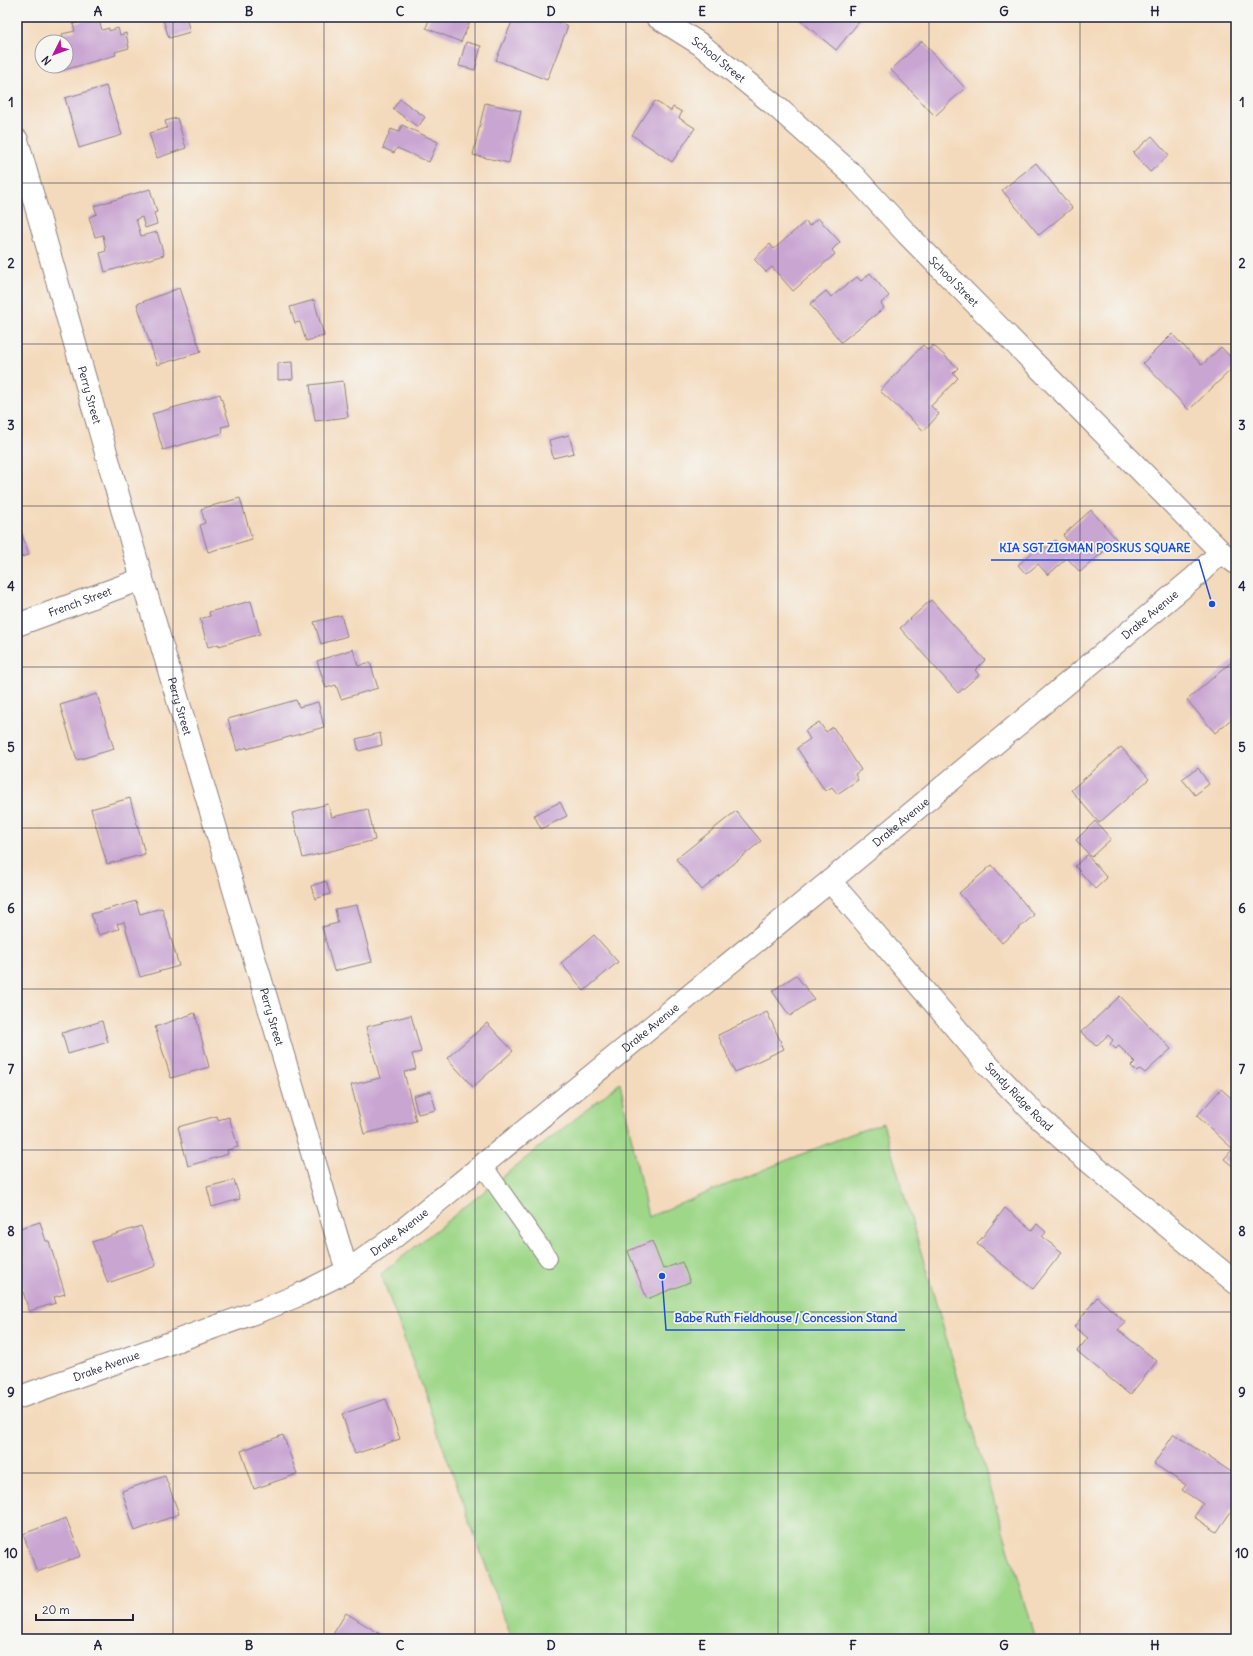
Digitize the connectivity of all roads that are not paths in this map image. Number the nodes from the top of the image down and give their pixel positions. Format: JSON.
{"nodes":[{"id":1,"x":657,"y":17,"type":"edge"},
{"id":2,"x":17,"y":140,"type":"edge"},
{"id":3,"x":1229,"y":558,"type":"edge"},
{"id":4,"x":142,"y":579,"type":"junction"},
{"id":5,"x":17,"y":625,"type":"edge"},
{"id":6,"x":830,"y":881,"type":"junction"},
{"id":7,"x":483,"y":1166,"type":"junction"},
{"id":8,"x":548,"y":1258,"type":"dead end"},
{"id":9,"x":347,"y":1271,"type":"junction"},
{"id":10,"x":1236,"y":1283,"type":"edge"},
{"id":11,"x":17,"y":1398,"type":"edge"}],
"edges":[{"from":1,"to":3,"type":"street","name":"School Street"},
{"from":2,"to":4,"type":"street","name":"Perry Street"},
{"from":3,"to":6,"type":"street","name":"Drake Avenue"},
{"from":4,"to":5,"type":"street","name":"French Street"},
{"from":4,"to":9,"type":"street","name":"Perry Street"},
{"from":6,"to":7,"type":"street","name":"Drake Avenue"},
{"from":6,"to":10,"type":"street","name":"Sandy Ridge Road"},
{"from":7,"to":8,"type":"lane"},
{"from":7,"to":9,"type":"street","name":"Drake Avenue"},
{"from":9,"to":11,"type":"street","name":"Drake Avenue"}]}
